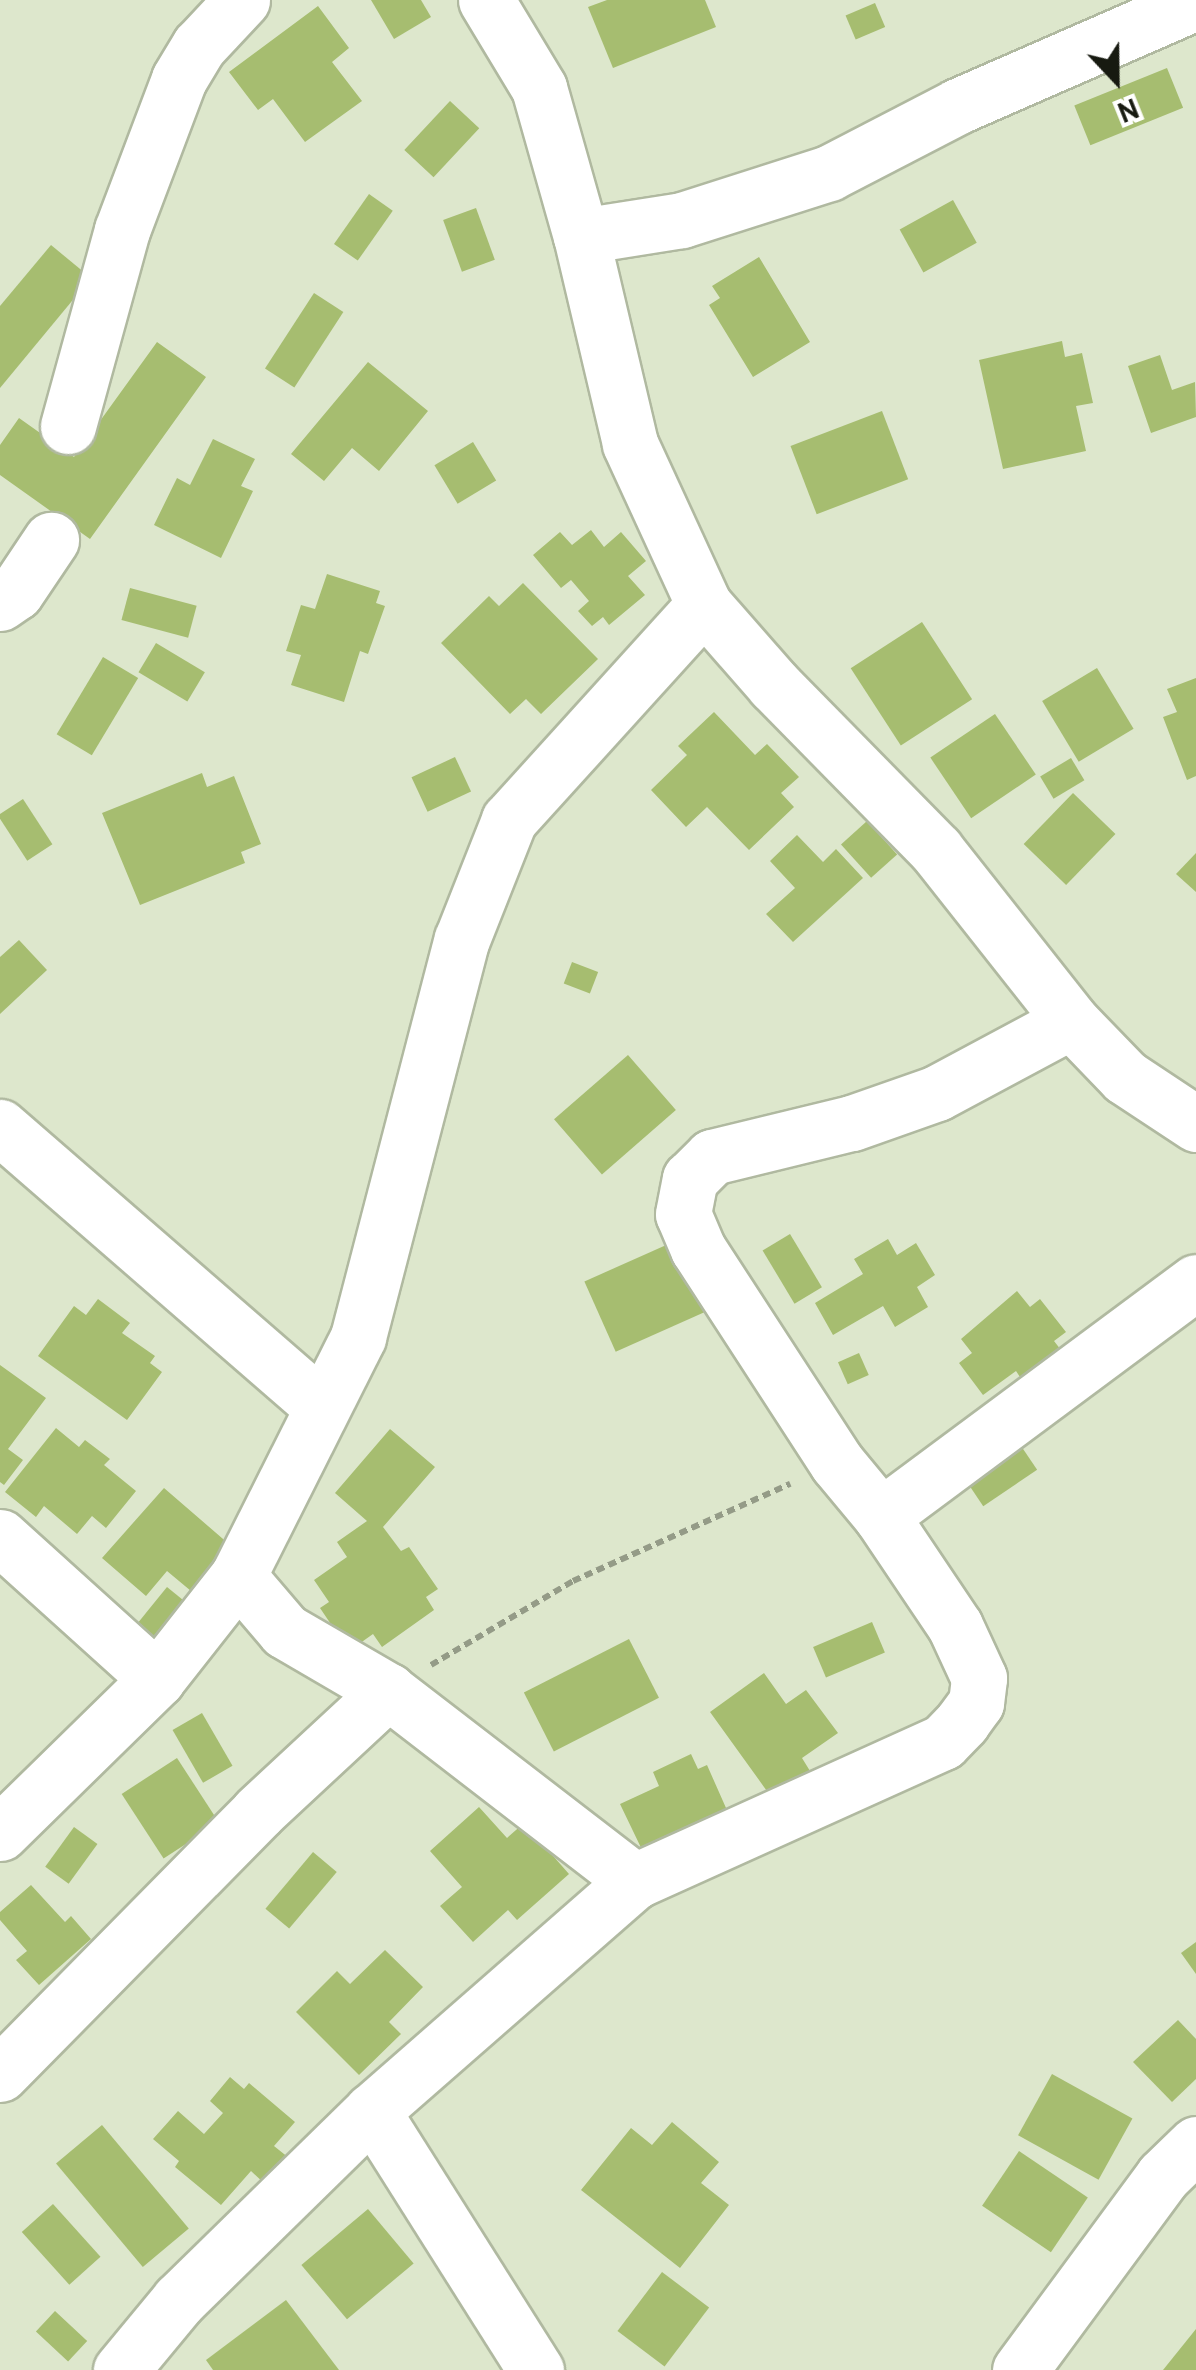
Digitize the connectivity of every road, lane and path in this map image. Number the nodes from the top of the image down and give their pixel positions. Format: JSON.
{"nodes":[{"id":1,"x":242,"y":0,"type":"edge"},
{"id":2,"x":486,"y":0,"type":"edge"},
{"id":3,"x":1196,"y":2,"type":"edge"},
{"id":4,"x":581,"y":236,"type":"junction"},
{"id":5,"x":68,"y":426,"type":"dead end"},
{"id":6,"x":51,"y":540,"type":"dead end"},
{"id":7,"x":704,"y":605,"type":"junction"},
{"id":8,"x":5,"y":608,"type":"edge"},
{"id":9,"x":1071,"y":1021,"type":"junction"},
{"id":10,"x":1196,"y":1124,"type":"edge"},
{"id":11,"x":0,"y":1127,"type":"edge"},
{"id":12,"x":1196,"y":1282,"type":"edge"},
{"id":13,"x":321,"y":1406,"type":"junction"},
{"id":14,"x":837,"y":1463,"type":"junction"},
{"id":15,"x":882,"y":1516,"type":"junction"},
{"id":16,"x":0,"y":1537,"type":"edge"},
{"id":17,"x":238,"y":1576,"type":"junction"},
{"id":18,"x":157,"y":1679,"type":"junction"},
{"id":19,"x":388,"y":1690,"type":"junction"},
{"id":20,"x":0,"y":1833,"type":"edge"},
{"id":21,"x":635,"y":1881,"type":"junction"},
{"id":22,"x":0,"y":2074,"type":"edge"},
{"id":23,"x":372,"y":2111,"type":"junction"},
{"id":24,"x":1196,"y":2144,"type":"edge"},
{"id":25,"x":121,"y":2370,"type":"edge"},
{"id":26,"x":536,"y":2370,"type":"edge"},
{"id":27,"x":1020,"y":2370,"type":"edge"}],
"edges":[{"from":1,"to":5,"type":"street"},
{"from":2,"to":4,"type":"street"},
{"from":3,"to":4,"type":"street"},
{"from":4,"to":7,"type":"street"},
{"from":6,"to":8,"type":"street"},
{"from":7,"to":9,"type":"street"},
{"from":7,"to":13,"type":"street"},
{"from":9,"to":10,"type":"street"},
{"from":9,"to":14,"type":"street"},
{"from":11,"to":13,"type":"street"},
{"from":12,"to":15,"type":"street"},
{"from":13,"to":17,"type":"street"},
{"from":14,"to":15,"type":"street"},
{"from":14,"to":19,"type":"path"},
{"from":15,"to":21,"type":"street"},
{"from":16,"to":18,"type":"street"},
{"from":17,"to":18,"type":"street"},
{"from":17,"to":19,"type":"street"},
{"from":18,"to":20,"type":"street"},
{"from":19,"to":21,"type":"street"},
{"from":19,"to":22,"type":"street"},
{"from":21,"to":23,"type":"street"},
{"from":23,"to":25,"type":"street"},
{"from":23,"to":26,"type":"street"},
{"from":24,"to":27,"type":"street"}]}
